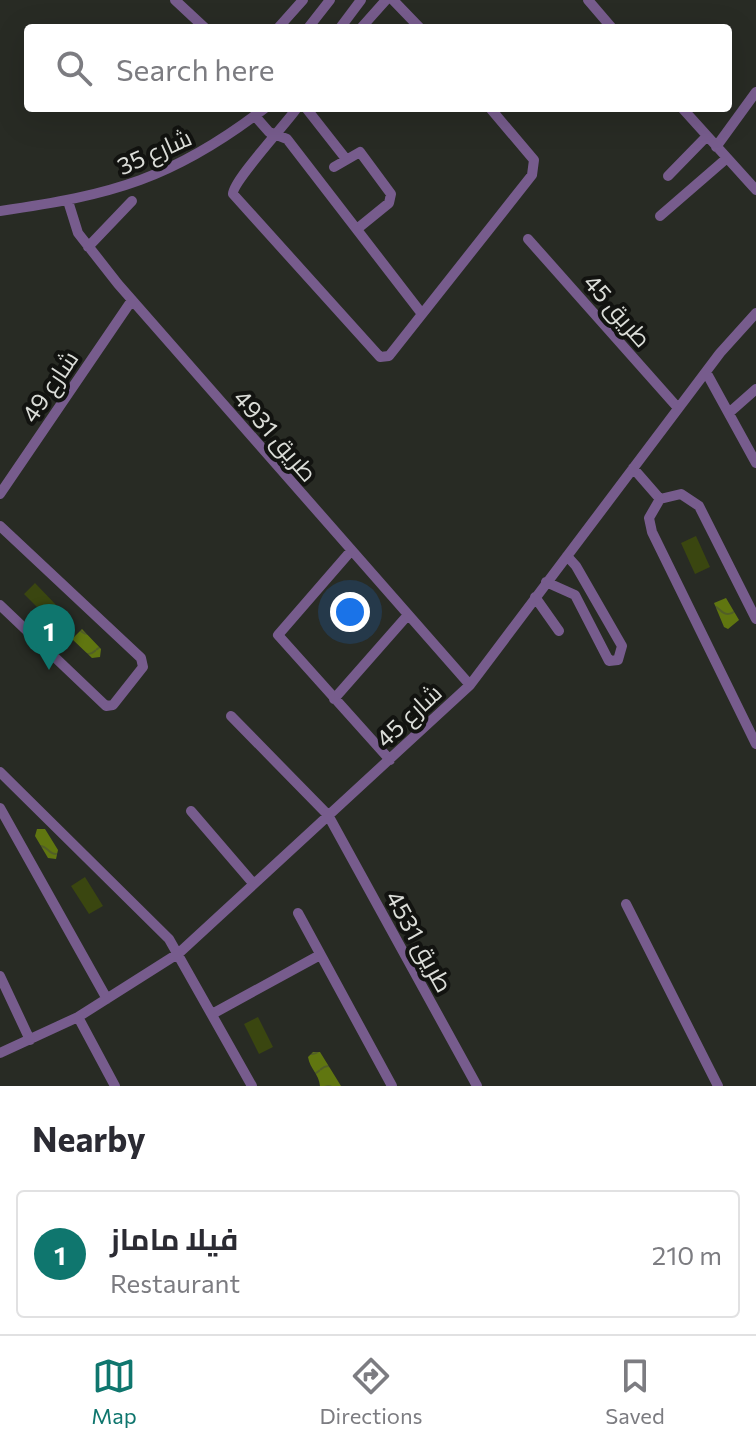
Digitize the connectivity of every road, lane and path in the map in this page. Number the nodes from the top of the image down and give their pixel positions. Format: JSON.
{"nodes":[{"id":1,"x":175,"y":0,"type":"edge"},
{"id":2,"x":303,"y":0,"type":"edge"},
{"id":3,"x":330,"y":0,"type":"edge"},
{"id":4,"x":361,"y":0,"type":"edge"},
{"id":5,"x":386,"y":0,"type":"edge"},
{"id":6,"x":393,"y":0,"type":"edge"},
{"id":7,"x":588,"y":0,"type":"edge"},
{"id":8,"x":201,"y":24,"type":"edge"},
{"id":9,"x":282,"y":24,"type":"edge"},
{"id":10,"x":311,"y":24,"type":"edge"},
{"id":11,"x":343,"y":24,"type":"edge"},
{"id":12,"x":365,"y":24,"type":"edge"},
{"id":13,"x":416,"y":24,"type":"edge"},
{"id":14,"x":609,"y":24,"type":"edge"},
{"id":15,"x":756,"y":92,"type":"edge"},
{"id":16,"x":260,"y":112,"type":"edge"},
{"id":17,"x":294,"y":112,"type":"edge"},
{"id":18,"x":309,"y":112,"type":"edge"},
{"id":19,"x":493,"y":112,"type":"edge"},
{"id":20,"x":686,"y":112,"type":"edge"},
{"id":21,"x":255,"y":116,"type":"junction"},
{"id":22,"x":278,"y":136,"type":"junction"},
{"id":23,"x":707,"y":136,"type":"junction"},
{"id":24,"x":716,"y":147,"type":"junction"},
{"id":25,"x":727,"y":158,"type":"junction"},
{"id":26,"x":346,"y":159,"type":"junction"},
{"id":27,"x":334,"y":167,"type":"dead end"},
{"id":28,"x":668,"y":176,"type":"dead end"},
{"id":29,"x":756,"y":190,"type":"edge"},
{"id":30,"x":68,"y":201,"type":"junction"},
{"id":31,"x":132,"y":201,"type":"dead end"},
{"id":32,"x":0,"y":211,"type":"edge"},
{"id":33,"x":660,"y":216,"type":"dead end"},
{"id":34,"x":357,"y":229,"type":"junction"},
{"id":35,"x":528,"y":239,"type":"dead end"},
{"id":36,"x":88,"y":247,"type":"junction"},
{"id":37,"x":132,"y":300,"type":"junction"},
{"id":38,"x":756,"y":313,"type":"edge"},
{"id":39,"x":422,"y":314,"type":"junction"},
{"id":40,"x":706,"y":372,"type":"junction"},
{"id":41,"x":756,"y":389,"type":"edge"},
{"id":42,"x":678,"y":408,"type":"junction"},
{"id":43,"x":730,"y":412,"type":"junction"},
{"id":44,"x":756,"y":463,"type":"edge"},
{"id":45,"x":633,"y":468,"type":"junction"},
{"id":46,"x":0,"y":494,"type":"edge"},
{"id":47,"x":660,"y":499,"type":"junction"},
{"id":48,"x":0,"y":526,"type":"edge"},
{"id":49,"x":350,"y":552,"type":"junction"},
{"id":50,"x":567,"y":556,"type":"junction"},
{"id":51,"x":546,"y":582,"type":"junction"},
{"id":52,"x":587,"y":583,"type":"junction"},
{"id":53,"x":575,"y":595,"type":"junction"},
{"id":54,"x":535,"y":597,"type":"junction"},
{"id":55,"x":0,"y":605,"type":"edge"},
{"id":56,"x":407,"y":616,"type":"junction"},
{"id":57,"x":756,"y":619,"type":"edge"},
{"id":58,"x":559,"y":631,"type":"dead end"},
{"id":59,"x":470,"y":685,"type":"junction"},
{"id":60,"x":334,"y":699,"type":"junction"},
{"id":61,"x":231,"y":716,"type":"dead end"},
{"id":62,"x":756,"y":744,"type":"edge"},
{"id":63,"x":390,"y":760,"type":"junction"},
{"id":64,"x":0,"y":772,"type":"edge"},
{"id":65,"x":0,"y":808,"type":"edge"},
{"id":66,"x":191,"y":811,"type":"dead end"},
{"id":67,"x":328,"y":815,"type":"junction"},
{"id":68,"x":252,"y":882,"type":"junction"},
{"id":69,"x":626,"y":904,"type":"dead end"},
{"id":70,"x":298,"y":913,"type":"dead end"},
{"id":71,"x":179,"y":953,"type":"junction"},
{"id":72,"x":320,"y":955,"type":"junction"},
{"id":73,"x":0,"y":976,"type":"edge"},
{"id":74,"x":107,"y":999,"type":"junction"},
{"id":75,"x":214,"y":1013,"type":"junction"},
{"id":76,"x":78,"y":1017,"type":"junction"},
{"id":77,"x":30,"y":1040,"type":"junction"},
{"id":78,"x":0,"y":1053,"type":"edge"},
{"id":79,"x":115,"y":1086,"type":"edge"},
{"id":80,"x":252,"y":1086,"type":"edge"},
{"id":81,"x":392,"y":1086,"type":"edge"},
{"id":82,"x":477,"y":1086,"type":"edge"},
{"id":83,"x":718,"y":1086,"type":"edge"}],
"edges":[{"from":1,"to":8,"type":"street"},
{"from":2,"to":9,"type":"street"},
{"from":3,"to":10,"type":"street"},
{"from":4,"to":11,"type":"street"},
{"from":5,"to":12,"type":"street"},
{"from":6,"to":13,"type":"street"},
{"from":7,"to":14,"type":"street"},
{"from":15,"to":24,"type":"street"},
{"from":16,"to":21,"type":"street","name":"شارع 35"},
{"from":17,"to":22,"type":"street"},
{"from":18,"to":26,"type":"street"},
{"from":19,"to":39,"type":"street"},
{"from":20,"to":23,"type":"street"},
{"from":21,"to":22,"type":"street"},
{"from":21,"to":30,"type":"street","name":"شارع 35"},
{"from":22,"to":34,"type":"street"},
{"from":22,"to":39,"type":"street"},
{"from":23,"to":24,"type":"street"},
{"from":23,"to":28,"type":"street"},
{"from":24,"to":25,"type":"street"},
{"from":25,"to":29,"type":"street"},
{"from":25,"to":33,"type":"street"},
{"from":26,"to":27,"type":"street"},
{"from":26,"to":34,"type":"street"},
{"from":30,"to":32,"type":"street","name":"شارع 35"},
{"from":30,"to":36,"type":"street","name":"طريق 4931"},
{"from":31,"to":36,"type":"street"},
{"from":34,"to":39,"type":"street"},
{"from":35,"to":42,"type":"street","name":"طريق 45"},
{"from":36,"to":37,"type":"street","name":"طريق 4931"},
{"from":37,"to":46,"type":"street","name":"شارع 49"},
{"from":37,"to":49,"type":"street","name":"طريق 4931"},
{"from":38,"to":40,"type":"street","name":"شارع 45"},
{"from":40,"to":42,"type":"street","name":"شارع 45"},
{"from":40,"to":43,"type":"street"},
{"from":41,"to":43,"type":"street"},
{"from":42,"to":45,"type":"street","name":"شارع 45"},
{"from":43,"to":44,"type":"street"},
{"from":45,"to":47,"type":"street"},
{"from":45,"to":50,"type":"street","name":"شارع 45"},
{"from":47,"to":57,"type":"street"},
{"from":47,"to":62,"type":"street"},
{"from":48,"to":55,"type":"street"},
{"from":49,"to":56,"type":"street","name":"طريق 4931"},
{"from":49,"to":60,"type":"street"},
{"from":50,"to":51,"type":"street","name":"شارع 45"},
{"from":50,"to":52,"type":"street"},
{"from":51,"to":53,"type":"street"},
{"from":51,"to":54,"type":"street","name":"شارع 45"},
{"from":52,"to":53,"type":"street"},
{"from":52,"to":53,"type":"street"},
{"from":54,"to":58,"type":"street"},
{"from":54,"to":59,"type":"street","name":"شارع 45"},
{"from":56,"to":59,"type":"street","name":"طريق 4931"},
{"from":56,"to":60,"type":"street"},
{"from":59,"to":63,"type":"street","name":"شارع 45"},
{"from":60,"to":63,"type":"street"},
{"from":61,"to":67,"type":"street","name":"طريق 4531"},
{"from":63,"to":67,"type":"street","name":"شارع 45"},
{"from":64,"to":71,"type":"street"},
{"from":65,"to":74,"type":"street"},
{"from":66,"to":68,"type":"street"},
{"from":67,"to":68,"type":"street","name":"شارع 45"},
{"from":67,"to":82,"type":"street","name":"طريق 4531"},
{"from":68,"to":71,"type":"street","name":"شارع 45"},
{"from":69,"to":83,"type":"street"},
{"from":70,"to":72,"type":"street"},
{"from":71,"to":74,"type":"street","name":"شارع 45"},
{"from":71,"to":75,"type":"street"},
{"from":72,"to":75,"type":"street"},
{"from":72,"to":81,"type":"street"},
{"from":73,"to":77,"type":"street"},
{"from":74,"to":76,"type":"street","name":"شارع 45"},
{"from":75,"to":80,"type":"street"},
{"from":76,"to":77,"type":"street","name":"شارع 45"},
{"from":76,"to":79,"type":"street"},
{"from":77,"to":78,"type":"street","name":"شارع 45"}]}
